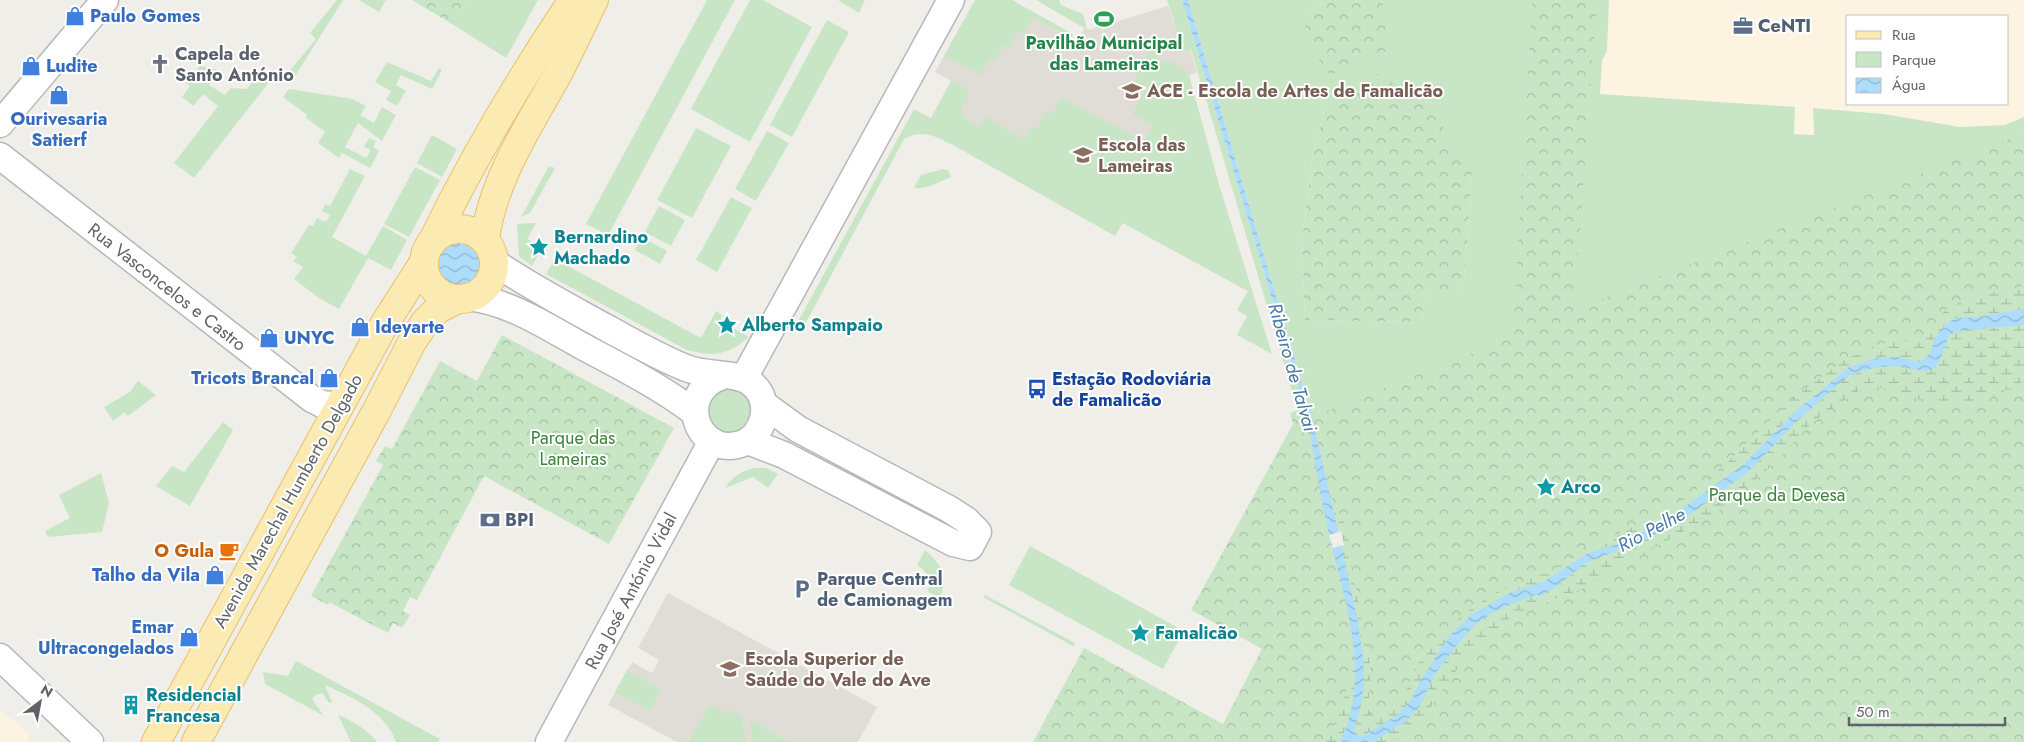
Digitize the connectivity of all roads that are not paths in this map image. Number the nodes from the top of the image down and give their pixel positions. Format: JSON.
{"nodes":[{"id":1,"x":105,"y":0,"type":"edge"},
{"id":2,"x":565,"y":0,"type":"edge"},
{"id":3,"x":574,"y":0,"type":"edge"},
{"id":4,"x":594,"y":0,"type":"edge"},
{"id":5,"x":608,"y":0,"type":"edge"},
{"id":6,"x":951,"y":0,"type":"edge"},
{"id":7,"x":540,"y":49,"type":"junction"},
{"id":8,"x":564,"y":62,"type":"junction"},
{"id":9,"x":0,"y":124,"type":"edge"},
{"id":10,"x":0,"y":156,"type":"edge"},
{"id":11,"x":489,"y":251,"type":"junction"},
{"id":12,"x":428,"y":252,"type":"junction"},
{"id":13,"x":464,"y":298,"type":"junction"},
{"id":14,"x":733,"y":377,"type":"junction"},
{"id":15,"x":764,"y":405,"type":"junction"},
{"id":16,"x":340,"y":406,"type":"junction"},
{"id":17,"x":694,"y":412,"type":"junction"},
{"id":18,"x":712,"y":441,"type":"junction"},
{"id":19,"x":748,"y":441,"type":"junction"},
{"id":20,"x":0,"y":657,"type":"edge"},
{"id":21,"x":0,"y":672,"type":"edge"},
{"id":22,"x":25,"y":683,"type":"junction"},
{"id":23,"x":90,"y":742,"type":"edge"},
{"id":24,"x":156,"y":742,"type":"edge"},
{"id":25,"x":196,"y":742,"type":"edge"},
{"id":26,"x":549,"y":742,"type":"edge"}],
"edges":[{"from":1,"to":9,"type":"street"},
{"from":2,"to":7,"type":"main road","name":"Avenida Marechal Humberto Delgado"},
{"from":3,"to":7,"type":"main road","name":"Avenida Marechal Humberto Delgado"},
{"from":4,"to":8,"type":"main road"},
{"from":5,"to":8,"type":"main road"},
{"from":6,"to":14,"type":"street"},
{"from":7,"to":12,"type":"main road","name":"Avenida Marechal Humberto Delgado"},
{"from":8,"to":11,"type":"main road"},
{"from":10,"to":16,"type":"street","name":"Rua Vasconcelos e Castro"},
{"from":11,"to":12,"type":"main road"},
{"from":11,"to":13,"type":"main road"},
{"from":11,"to":14,"type":"street"},
{"from":12,"to":13,"type":"main road"},
{"from":12,"to":16,"type":"main road","name":"Avenida Marechal Humberto Delgado"},
{"from":13,"to":17,"type":"street"},
{"from":13,"to":25,"type":"main road","name":"Avenida Marechal Humberto Delgado"},
{"from":14,"to":15,"type":"street"},
{"from":14,"to":17,"type":"street"},
{"from":15,"to":19,"type":"street"},
{"from":15,"to":19,"type":"street"},
{"from":16,"to":24,"type":"main road","name":"Avenida Marechal Humberto Delgado"},
{"from":17,"to":18,"type":"street"},
{"from":18,"to":19,"type":"street"},
{"from":18,"to":26,"type":"street","name":"Rua José António Vidal"},
{"from":20,"to":22,"type":"street"},
{"from":21,"to":22,"type":"street"},
{"from":22,"to":23,"type":"street"}]}
